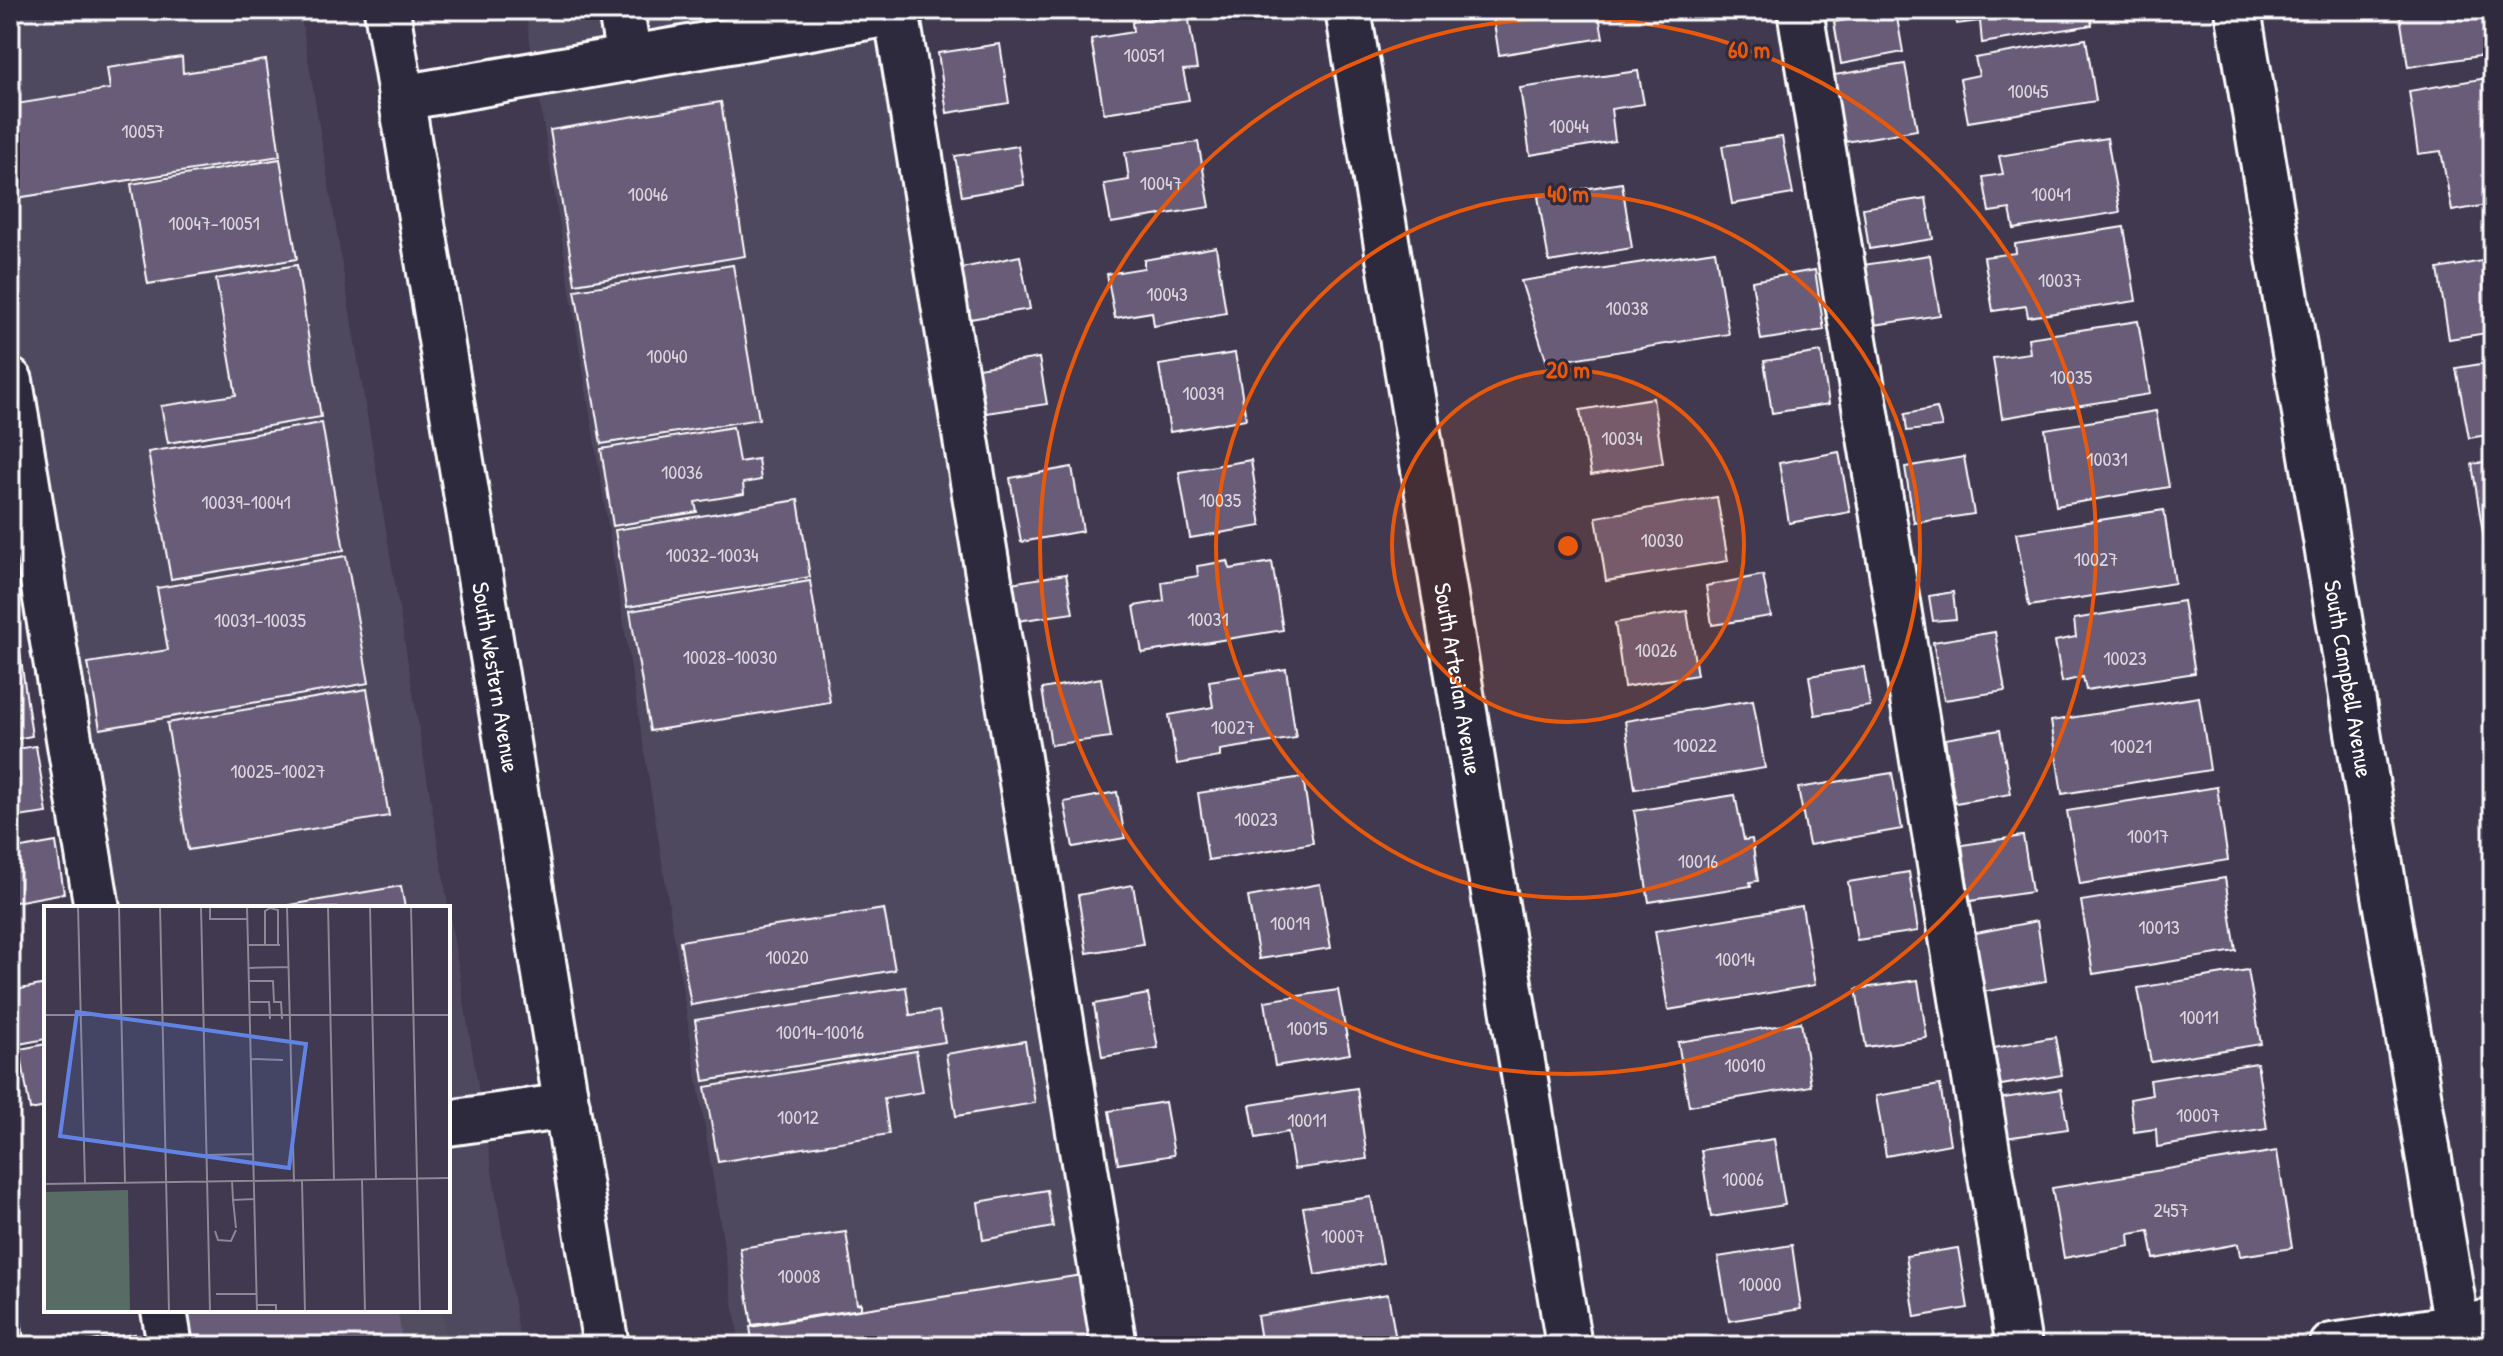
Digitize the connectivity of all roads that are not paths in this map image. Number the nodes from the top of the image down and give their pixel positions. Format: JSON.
{"nodes":[{"id":1,"x":387,"y":10,"type":"edge"},
{"id":2,"x":621,"y":10,"type":"edge"},
{"id":3,"x":1348,"y":10,"type":"edge"},
{"id":4,"x":1800,"y":10,"type":"edge"},
{"id":5,"x":2238,"y":10,"type":"edge"},
{"id":6,"x":896,"y":11,"type":"edge"},
{"id":7,"x":792,"y":20,"type":"edge"},
{"id":8,"x":629,"y":59,"type":"junction"},
{"id":9,"x":401,"y":98,"type":"junction"},
{"id":10,"x":10,"y":381,"type":"edge"},
{"id":11,"x":97,"y":906,"type":"edge"},
{"id":12,"x":567,"y":1106,"type":"junction"},
{"id":13,"x":450,"y":1123,"type":"edge"},
{"id":14,"x":164,"y":1312,"type":"edge"},
{"id":15,"x":2470,"y":1332,"type":"edge"},
{"id":16,"x":170,"y":1346,"type":"edge"},
{"id":17,"x":606,"y":1346,"type":"edge"},
{"id":18,"x":1114,"y":1346,"type":"edge"},
{"id":19,"x":1569,"y":1346,"type":"edge"},
{"id":20,"x":2019,"y":1346,"type":"edge"},
{"id":21,"x":2332,"y":1346,"type":"edge"}],
"edges":[{"from":1,"to":9,"type":"street","name":"South Western Avenue"},
{"from":2,"to":8,"type":"street"},
{"from":3,"to":19,"type":"street","name":"South Artesian Avenue"},
{"from":4,"to":20,"type":"street"},
{"from":5,"to":15,"type":"street","name":"South Campbell Avenue"},
{"from":6,"to":7,"type":"street"},
{"from":6,"to":18,"type":"street"},
{"from":7,"to":8,"type":"street"},
{"from":8,"to":9,"type":"street"},
{"from":9,"to":12,"type":"street","name":"South Western Avenue"},
{"from":10,"to":11,"type":"street"},
{"from":12,"to":13,"type":"street"},
{"from":12,"to":17,"type":"street","name":"South Western Avenue"},
{"from":14,"to":16,"type":"street"},
{"from":15,"to":21,"type":"street"}]}
